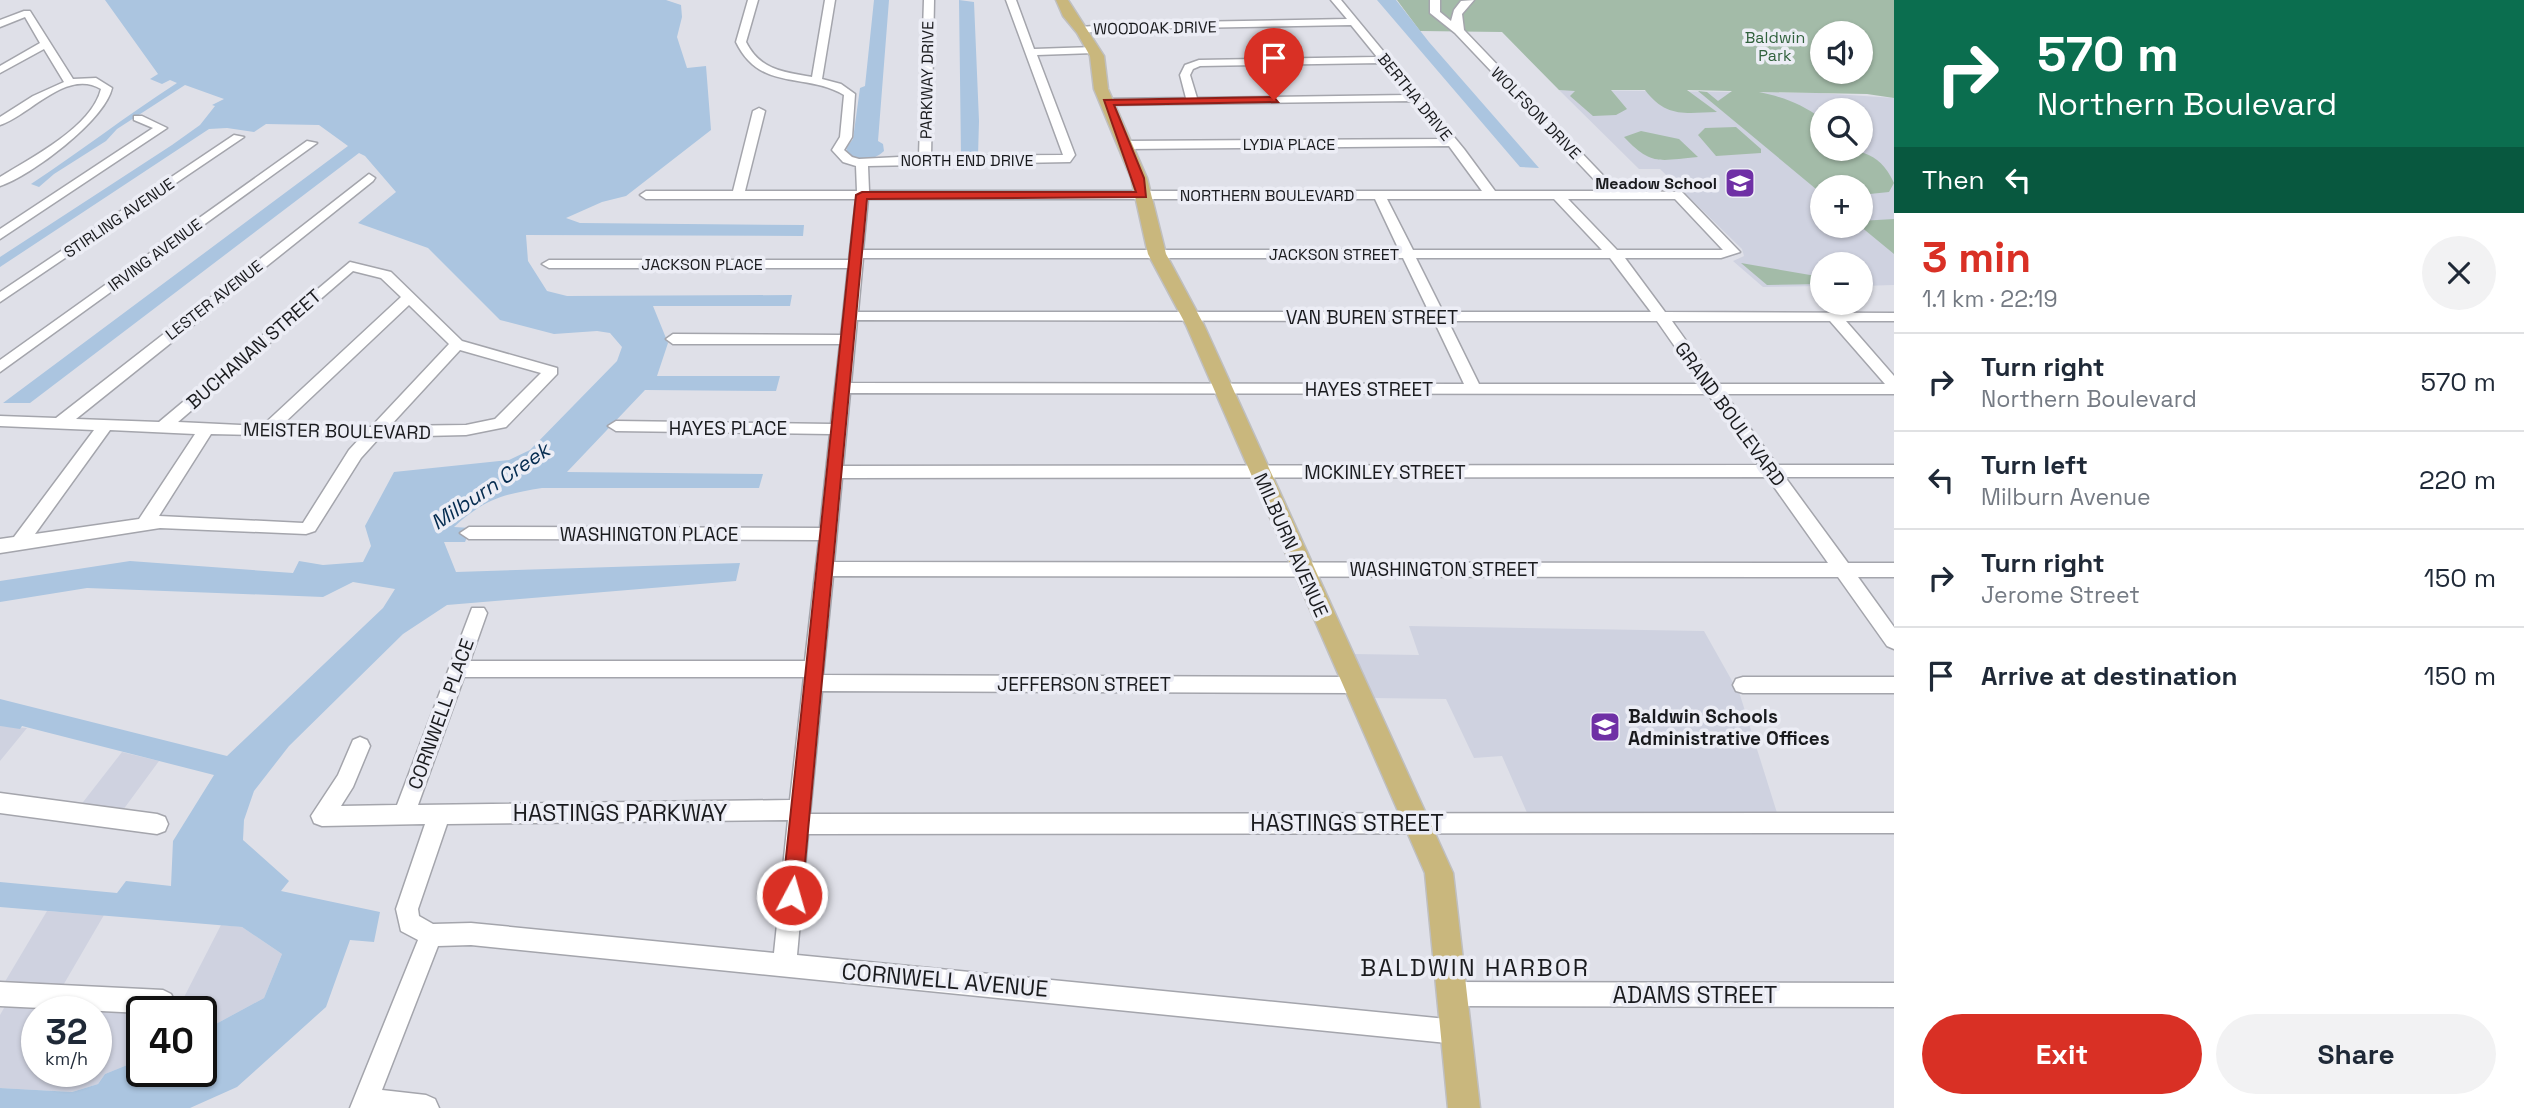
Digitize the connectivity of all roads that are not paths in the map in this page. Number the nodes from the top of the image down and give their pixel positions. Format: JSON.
{"nodes":[{"id":1,"x":753,"y":0,"type":"edge"},
{"id":2,"x":830,"y":0,"type":"edge"},
{"id":3,"x":929,"y":0,"type":"edge"},
{"id":4,"x":1011,"y":0,"type":"edge"},
{"id":5,"x":1062,"y":0,"type":"edge"},
{"id":6,"x":1336,"y":0,"type":"edge"},
{"id":7,"x":1469,"y":0,"type":"edge"},
{"id":8,"x":1434,"y":3,"type":"edge"},
{"id":9,"x":1458,"y":12,"type":"junction"},
{"id":10,"x":1354,"y":22,"type":"junction"},
{"id":11,"x":0,"y":24,"type":"edge"},
{"id":12,"x":1081,"y":30,"type":"junction"},
{"id":13,"x":1459,"y":31,"type":"junction"},
{"id":14,"x":46,"y":44,"type":"junction"},
{"id":15,"x":1094,"y":50,"type":"junction"},
{"id":16,"x":1031,"y":52,"type":"junction"},
{"id":17,"x":1384,"y":60,"type":"junction"},
{"id":18,"x":0,"y":70,"type":"edge"},
{"id":19,"x":70,"y":83,"type":"junction"},
{"id":20,"x":816,"y":83,"type":"junction"},
{"id":21,"x":1416,"y":98,"type":"junction"},
{"id":22,"x":1192,"y":100,"type":"junction"},
{"id":23,"x":1107,"y":102,"type":"junction"},
{"id":24,"x":759,"y":111,"type":"dead end"},
{"id":25,"x":138,"y":118,"type":"dead end"},
{"id":26,"x":0,"y":122,"type":"edge"},
{"id":27,"x":238,"y":137,"type":"dead end"},
{"id":28,"x":311,"y":142,"type":"dead end"},
{"id":29,"x":1452,"y":142,"type":"junction"},
{"id":30,"x":1125,"y":145,"type":"junction"},
{"id":31,"x":925,"y":160,"type":"junction"},
{"id":32,"x":862,"y":164,"type":"junction"},
{"id":33,"x":369,"y":178,"type":"dead end"},
{"id":34,"x":0,"y":182,"type":"edge"},
{"id":35,"x":646,"y":195,"type":"dead end"},
{"id":36,"x":738,"y":195,"type":"junction"},
{"id":37,"x":862,"y":195,"type":"junction"},
{"id":38,"x":1142,"y":195,"type":"junction"},
{"id":39,"x":1378,"y":195,"type":"junction"},
{"id":40,"x":1491,"y":195,"type":"junction"},
{"id":41,"x":1557,"y":195,"type":"junction"},
{"id":42,"x":1615,"y":195,"type":"junction"},
{"id":43,"x":1678,"y":195,"type":"joint"},
{"id":44,"x":0,"y":235,"type":"edge"},
{"id":45,"x":1613,"y":253,"type":"junction"},
{"id":46,"x":1157,"y":254,"type":"junction"},
{"id":47,"x":1408,"y":254,"type":"junction"},
{"id":48,"x":855,"y":259,"type":"junction"},
{"id":49,"x":549,"y":264,"type":"dead end"},
{"id":50,"x":409,"y":297,"type":"junction"},
{"id":51,"x":0,"y":298,"type":"edge"},
{"id":52,"x":850,"y":316,"type":"junction"},
{"id":53,"x":1190,"y":317,"type":"junction"},
{"id":54,"x":1438,"y":317,"type":"junction"},
{"id":55,"x":1661,"y":317,"type":"junction"},
{"id":56,"x":1834,"y":317,"type":"junction"},
{"id":57,"x":1894,"y":317,"type":"edge"},
{"id":58,"x":673,"y":339,"type":"dead end"},
{"id":59,"x":847,"y":340,"type":"junction"},
{"id":60,"x":457,"y":344,"type":"junction"},
{"id":61,"x":0,"y":367,"type":"edge"},
{"id":62,"x":1894,"y":387,"type":"edge"},
{"id":63,"x":843,"y":388,"type":"junction"},
{"id":64,"x":1712,"y":388,"type":"junction"},
{"id":65,"x":1222,"y":389,"type":"junction"},
{"id":66,"x":1474,"y":389,"type":"junction"},
{"id":67,"x":2,"y":423,"type":"edge"},
{"id":68,"x":60,"y":423,"type":"junction"},
{"id":69,"x":106,"y":425,"type":"junction"},
{"id":70,"x":617,"y":426,"type":"dead end"},
{"id":71,"x":163,"y":427,"type":"junction"},
{"id":72,"x":206,"y":429,"type":"junction"},
{"id":73,"x":839,"y":429,"type":"junction"},
{"id":74,"x":266,"y":431,"type":"junction"},
{"id":75,"x":373,"y":434,"type":"junction"},
{"id":76,"x":1259,"y":471,"type":"junction"},
{"id":77,"x":1894,"y":471,"type":"edge"},
{"id":78,"x":835,"y":472,"type":"junction"},
{"id":79,"x":1772,"y":472,"type":"junction"},
{"id":80,"x":145,"y":524,"type":"junction"},
{"id":81,"x":469,"y":533,"type":"dead end"},
{"id":82,"x":828,"y":534,"type":"junction"},
{"id":83,"x":19,"y":543,"type":"junction"},
{"id":84,"x":0,"y":546,"type":"edge"},
{"id":85,"x":826,"y":569,"type":"junction"},
{"id":86,"x":1302,"y":569,"type":"junction"},
{"id":87,"x":1842,"y":569,"type":"junction"},
{"id":88,"x":1894,"y":570,"type":"edge"},
{"id":89,"x":478,"y":613,"type":"dead end"},
{"id":90,"x":1894,"y":641,"type":"edge"},
{"id":91,"x":457,"y":669,"type":"junction"},
{"id":92,"x":815,"y":676,"type":"junction"},
{"id":93,"x":1743,"y":684,"type":"dead end"},
{"id":94,"x":1354,"y":685,"type":"junction"},
{"id":95,"x":1894,"y":685,"type":"edge"},
{"id":96,"x":360,"y":746,"type":"dead end"},
{"id":97,"x":0,"y":803,"type":"edge"},
{"id":98,"x":439,"y":815,"type":"junction"},
{"id":99,"x":404,"y":816,"type":"junction"},
{"id":100,"x":800,"y":817,"type":"junction"},
{"id":101,"x":1417,"y":823,"type":"junction"},
{"id":102,"x":1894,"y":823,"type":"edge"},
{"id":103,"x":157,"y":824,"type":"dead end"},
{"id":104,"x":431,"y":935,"type":"junction"},
{"id":105,"x":785,"y":965,"type":"junction"},
{"id":106,"x":1454,"y":993,"type":"junction"},
{"id":107,"x":0,"y":994,"type":"edge"},
{"id":108,"x":1894,"y":995,"type":"edge"},
{"id":109,"x":126,"y":1000,"type":"edge"},
{"id":110,"x":1457,"y":1032,"type":"junction"},
{"id":111,"x":364,"y":1105,"type":"edge"},
{"id":112,"x":426,"y":1108,"type":"edge"},
{"id":113,"x":1464,"y":1108,"type":"edge"}],
"edges":[{"from":1,"to":20,"type":"street"},
{"from":2,"to":20,"type":"street"},
{"from":3,"to":31,"type":"street","name":"PARKWAY DRIVE"},
{"from":4,"to":16,"type":"street"},
{"from":5,"to":12,"type":"main road","name":"MILBURN AVENUE"},
{"from":6,"to":10,"type":"street","name":"BERTHA DRIVE"},
{"from":7,"to":9,"type":"street"},
{"from":8,"to":9,"type":"street","name":"WOLFSON DRIVE"},
{"from":8,"to":13,"type":"street","name":"WOLFSON DRIVE"},
{"from":9,"to":13,"type":"street"},
{"from":10,"to":12,"type":"street","name":"WOODOAK DRIVE"},
{"from":10,"to":17,"type":"street","name":"BERTHA DRIVE"},
{"from":11,"to":14,"type":"street"},
{"from":12,"to":15,"type":"main road","name":"MILBURN AVENUE"},
{"from":13,"to":42,"type":"street","name":"WOLFSON DRIVE"},
{"from":14,"to":18,"type":"street"},
{"from":14,"to":19,"type":"street"},
{"from":15,"to":16,"type":"street"},
{"from":15,"to":23,"type":"main road","name":"MILBURN AVENUE"},
{"from":16,"to":31,"type":"street","name":"NORTH END DRIVE"},
{"from":17,"to":21,"type":"street","name":"BERTHA DRIVE"},
{"from":17,"to":22,"type":"street"},
{"from":19,"to":26,"type":"street"},
{"from":19,"to":34,"type":"street"},
{"from":20,"to":32,"type":"street"},
{"from":21,"to":22,"type":"street"},
{"from":21,"to":29,"type":"street","name":"BERTHA DRIVE"},
{"from":22,"to":23,"type":"street"},
{"from":23,"to":30,"type":"main road","name":"MILBURN AVENUE"},
{"from":24,"to":36,"type":"street"},
{"from":25,"to":44,"type":"street"},
{"from":27,"to":51,"type":"street","name":"STIRLING AVENUE"},
{"from":28,"to":61,"type":"street","name":"IRVING AVENUE"},
{"from":29,"to":30,"type":"street","name":"LYDIA PLACE"},
{"from":29,"to":40,"type":"street","name":"BERTHA DRIVE"},
{"from":30,"to":38,"type":"main road","name":"MILBURN AVENUE"},
{"from":31,"to":32,"type":"street","name":"NORTH END DRIVE"},
{"from":32,"to":37,"type":"street"},
{"from":33,"to":68,"type":"street","name":"LESTER AVENUE"},
{"from":35,"to":36,"type":"street","name":"NORTHERN BOULEVARD"},
{"from":36,"to":37,"type":"street","name":"NORTHERN BOULEVARD"},
{"from":37,"to":38,"type":"street","name":"NORTHERN BOULEVARD"},
{"from":37,"to":48,"type":"street"},
{"from":38,"to":39,"type":"street","name":"NORTHERN BOULEVARD"},
{"from":38,"to":46,"type":"main road","name":"MILBURN AVENUE"},
{"from":39,"to":40,"type":"street","name":"NORTHERN BOULEVARD"},
{"from":39,"to":47,"type":"street"},
{"from":40,"to":41,"type":"street","name":"NORTHERN BOULEVARD"},
{"from":41,"to":42,"type":"street","name":"NORTHERN BOULEVARD"},
{"from":41,"to":45,"type":"street","name":"GRAND BOULEVARD"},
{"from":42,"to":43,"type":"street","name":"NORTHERN BOULEVARD"},
{"from":43,"to":45,"type":"street","name":"JACKSON STREET"},
{"from":45,"to":47,"type":"street","name":"JACKSON STREET"},
{"from":45,"to":55,"type":"street","name":"GRAND BOULEVARD"},
{"from":46,"to":47,"type":"street","name":"JACKSON STREET"},
{"from":46,"to":48,"type":"street","name":"JACKSON STREET"},
{"from":46,"to":53,"type":"main road","name":"MILBURN AVENUE"},
{"from":47,"to":54,"type":"street"},
{"from":48,"to":49,"type":"street","name":"JACKSON PLACE"},
{"from":48,"to":52,"type":"street"},
{"from":50,"to":60,"type":"street"},
{"from":50,"to":71,"type":"street","name":"BUCHANAN STREET"},
{"from":50,"to":74,"type":"street"},
{"from":52,"to":53,"type":"street","name":"VAN BUREN STREET"},
{"from":52,"to":59,"type":"street"},
{"from":53,"to":54,"type":"street","name":"VAN BUREN STREET"},
{"from":53,"to":65,"type":"main road","name":"MILBURN AVENUE"},
{"from":54,"to":55,"type":"street","name":"VAN BUREN STREET"},
{"from":54,"to":66,"type":"street"},
{"from":55,"to":56,"type":"street","name":"VAN BUREN STREET"},
{"from":55,"to":64,"type":"street","name":"GRAND BOULEVARD"},
{"from":56,"to":57,"type":"street","name":"VAN BUREN STREET"},
{"from":56,"to":62,"type":"street"},
{"from":58,"to":59,"type":"street"},
{"from":59,"to":63,"type":"street"},
{"from":60,"to":75,"type":"street"},
{"from":60,"to":75,"type":"street","name":"MEISTER BOULEVARD"},
{"from":62,"to":64,"type":"street","name":"HAYES STREET"},
{"from":63,"to":65,"type":"street","name":"HAYES STREET"},
{"from":63,"to":73,"type":"street"},
{"from":64,"to":66,"type":"street","name":"HAYES STREET"},
{"from":64,"to":79,"type":"street","name":"GRAND BOULEVARD"},
{"from":65,"to":66,"type":"street","name":"HAYES STREET"},
{"from":65,"to":76,"type":"main road","name":"MILBURN AVENUE"},
{"from":67,"to":68,"type":"street","name":"MEISTER BOULEVARD"},
{"from":68,"to":69,"type":"street","name":"MEISTER BOULEVARD"},
{"from":69,"to":71,"type":"street","name":"MEISTER BOULEVARD"},
{"from":69,"to":83,"type":"street"},
{"from":70,"to":73,"type":"street","name":"HAYES PLACE"},
{"from":71,"to":72,"type":"street","name":"MEISTER BOULEVARD"},
{"from":72,"to":74,"type":"street","name":"MEISTER BOULEVARD"},
{"from":72,"to":80,"type":"street"},
{"from":73,"to":78,"type":"street"},
{"from":74,"to":75,"type":"street","name":"MEISTER BOULEVARD"},
{"from":75,"to":80,"type":"street"},
{"from":76,"to":78,"type":"street","name":"MCKINLEY STREET"},
{"from":76,"to":79,"type":"street","name":"MCKINLEY STREET"},
{"from":76,"to":86,"type":"main road","name":"MILBURN AVENUE"},
{"from":77,"to":79,"type":"street","name":"MCKINLEY STREET"},
{"from":78,"to":82,"type":"street"},
{"from":79,"to":87,"type":"street","name":"GRAND BOULEVARD"},
{"from":80,"to":83,"type":"street"},
{"from":81,"to":82,"type":"street","name":"WASHINGTON PLACE"},
{"from":82,"to":85,"type":"street"},
{"from":83,"to":84,"type":"street"},
{"from":85,"to":86,"type":"street","name":"WASHINGTON STREET"},
{"from":85,"to":92,"type":"street"},
{"from":86,"to":87,"type":"street","name":"WASHINGTON STREET"},
{"from":86,"to":94,"type":"main road","name":"MILBURN AVENUE"},
{"from":87,"to":88,"type":"street","name":"WASHINGTON STREET"},
{"from":87,"to":90,"type":"street","name":"GRAND BOULEVARD"},
{"from":89,"to":91,"type":"street","name":"CORNWELL PLACE"},
{"from":91,"to":92,"type":"street","name":"JEFFERSON STREET"},
{"from":91,"to":99,"type":"street","name":"CORNWELL PLACE"},
{"from":92,"to":94,"type":"street","name":"JEFFERSON STREET"},
{"from":92,"to":100,"type":"street"},
{"from":93,"to":95,"type":"street"},
{"from":94,"to":101,"type":"main road","name":"MILBURN AVENUE"},
{"from":96,"to":99,"type":"street","name":"HASTINGS PARKWAY"},
{"from":97,"to":103,"type":"street"},
{"from":98,"to":99,"type":"street","name":"HASTINGS PARKWAY"},
{"from":98,"to":100,"type":"street","name":"HASTINGS PARKWAY"},
{"from":98,"to":104,"type":"street"},
{"from":100,"to":101,"type":"street","name":"HASTINGS STREET"},
{"from":100,"to":105,"type":"street"},
{"from":101,"to":102,"type":"street","name":"HASTINGS STREET"},
{"from":101,"to":106,"type":"main road","name":"MILBURN AVENUE"},
{"from":104,"to":105,"type":"street","name":"CORNWELL AVENUE"},
{"from":104,"to":111,"type":"street"},
{"from":105,"to":110,"type":"street","name":"CORNWELL AVENUE"},
{"from":106,"to":108,"type":"street","name":"ADAMS STREET"},
{"from":106,"to":110,"type":"main road","name":"MILBURN AVENUE"},
{"from":107,"to":109,"type":"street"},
{"from":110,"to":113,"type":"main road","name":"MILBURN AVENUE"},
{"from":111,"to":112,"type":"street"}]}
